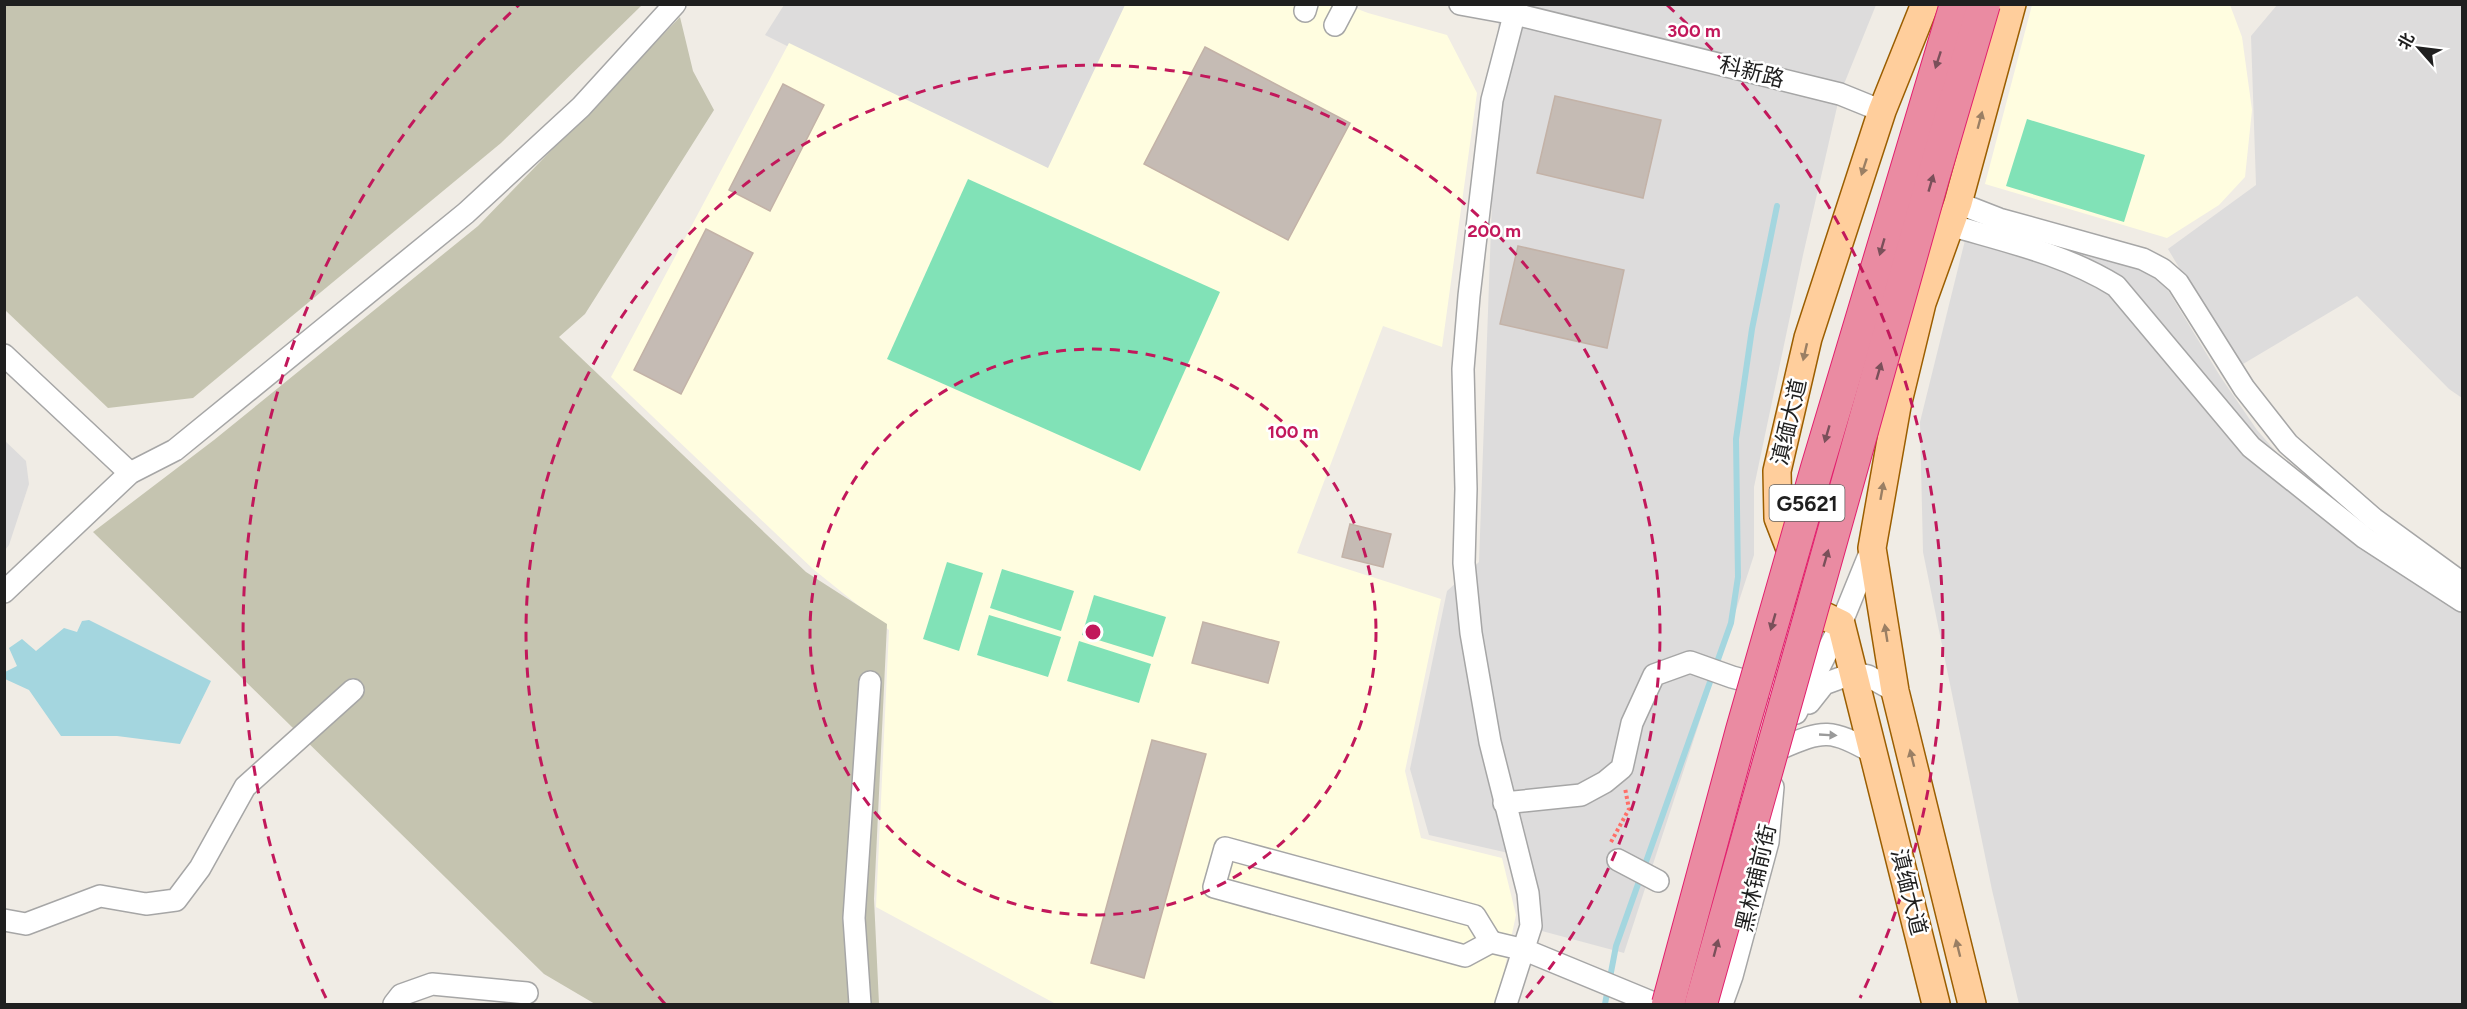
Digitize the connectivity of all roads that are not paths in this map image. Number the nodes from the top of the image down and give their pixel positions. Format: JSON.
{"nodes":[{"id":1,"x":675,"y":4,"type":"edge"},
{"id":2,"x":1346,"y":4,"type":"edge"},
{"id":3,"x":1460,"y":4,"type":"edge"},
{"id":4,"x":1490,"y":4,"type":"edge"},
{"id":5,"x":1925,"y":4,"type":"edge"},
{"id":6,"x":1956,"y":4,"type":"edge"},
{"id":7,"x":1984,"y":4,"type":"edge"},
{"id":8,"x":2012,"y":4,"type":"edge"},
{"id":9,"x":1516,"y":9,"type":"edge"},
{"id":10,"x":1335,"y":25,"type":"dead end"},
{"id":11,"x":1882,"y":111,"type":"junction"},
{"id":12,"x":1954,"y":214,"type":"junction"},
{"id":13,"x":4,"y":355,"type":"edge"},
{"id":14,"x":130,"y":473,"type":"junction"},
{"id":15,"x":1872,"y":548,"type":"junction"},
{"id":16,"x":2415,"y":560,"type":"junction"},
{"id":17,"x":2463,"y":583,"type":"edge"},
{"id":18,"x":4,"y":592,"type":"edge"},
{"id":19,"x":2463,"y":601,"type":"edge"},
{"id":20,"x":1814,"y":611,"type":"junction"},
{"id":21,"x":1841,"y":624,"type":"junction"},
{"id":22,"x":1854,"y":673,"type":"junction"},
{"id":23,"x":870,"y":682,"type":"dead end"},
{"id":24,"x":353,"y":690,"type":"dead end"},
{"id":25,"x":1896,"y":691,"type":"junction"},
{"id":26,"x":1795,"y":694,"type":"junction"},
{"id":27,"x":1779,"y":749,"type":"junction"},
{"id":28,"x":1874,"y":753,"type":"junction"},
{"id":29,"x":1504,"y":803,"type":"junction"},
{"id":30,"x":1618,"y":860,"type":"road end"},
{"id":31,"x":1658,"y":881,"type":"dead end"},
{"id":32,"x":4,"y":920,"type":"edge"},
{"id":33,"x":1491,"y":942,"type":"junction"},
{"id":34,"x":1525,"y":950,"type":"junction"},
{"id":35,"x":527,"y":993,"type":"dead end"},
{"id":36,"x":1654,"y":1002,"type":"edge"},
{"id":37,"x":394,"y":1005,"type":"edge"},
{"id":38,"x":860,"y":1005,"type":"edge"},
{"id":39,"x":1506,"y":1005,"type":"edge"},
{"id":40,"x":1701,"y":1005,"type":"edge"},
{"id":41,"x":1722,"y":1005,"type":"edge"},
{"id":42,"x":1936,"y":1005,"type":"edge"},
{"id":43,"x":1972,"y":1005,"type":"edge"}],
"edges":[{"from":1,"to":14,"type":"street"},
{"from":2,"to":10,"type":"street"},
{"from":3,"to":9,"type":"street","name":"科新路"},
{"from":4,"to":9,"type":"street","name":"科新路"},
{"from":5,"to":11,"type":"main road","name":"滇缅大道"},
{"from":6,"to":36,"type":"highway","number":"G5621","one_way":true,"bridge":true},
{"from":40,"to":7,"type":"highway","number":"G5621","one_way":true,"bridge":true},
{"from":12,"to":8,"type":"main road","name":"滇缅大道","one_way":true},
{"from":9,"to":11,"type":"street","name":"科新路"},
{"from":9,"to":29,"type":"street"},
{"from":11,"to":20,"type":"main road","name":"滇缅大道","one_way":true},
{"from":15,"to":12,"type":"main road","name":"滇缅大道","one_way":true},
{"from":12,"to":16,"type":"street"},
{"from":12,"to":16,"type":"street"},
{"from":13,"to":14,"type":"street"},
{"from":14,"to":18,"type":"street"},
{"from":15,"to":21,"type":"street"},
{"from":25,"to":15,"type":"main road","name":"滇缅大道","one_way":true},
{"from":16,"to":17,"type":"street"},
{"from":16,"to":19,"type":"street"},
{"from":20,"to":21,"type":"main road"},
{"from":20,"to":26,"type":"street"},
{"from":21,"to":22,"type":"main road","name":"滇缅大道"},
{"from":21,"to":27,"type":"street"},
{"from":22,"to":25,"type":"street"},
{"from":22,"to":27,"type":"street"},
{"from":22,"to":28,"type":"main road","name":"滇缅大道"},
{"from":23,"to":38,"type":"street"},
{"from":24,"to":32,"type":"street"},
{"from":43,"to":25,"type":"main road","name":"滇缅大道","one_way":true},
{"from":26,"to":27,"type":"street"},
{"from":26,"to":29,"type":"street"},
{"from":27,"to":28,"type":"street","one_way":true},
{"from":27,"to":41,"type":"street","name":"黑林铺前街"},
{"from":28,"to":42,"type":"main road","name":"滇缅大道"},
{"from":29,"to":34,"type":"street"},
{"from":30,"to":31,"type":"street"},
{"from":33,"to":33,"type":"street"},
{"from":33,"to":34,"type":"street"},
{"from":34,"to":36,"type":"street"},
{"from":34,"to":39,"type":"street"},
{"from":35,"to":37,"type":"street"}]}
